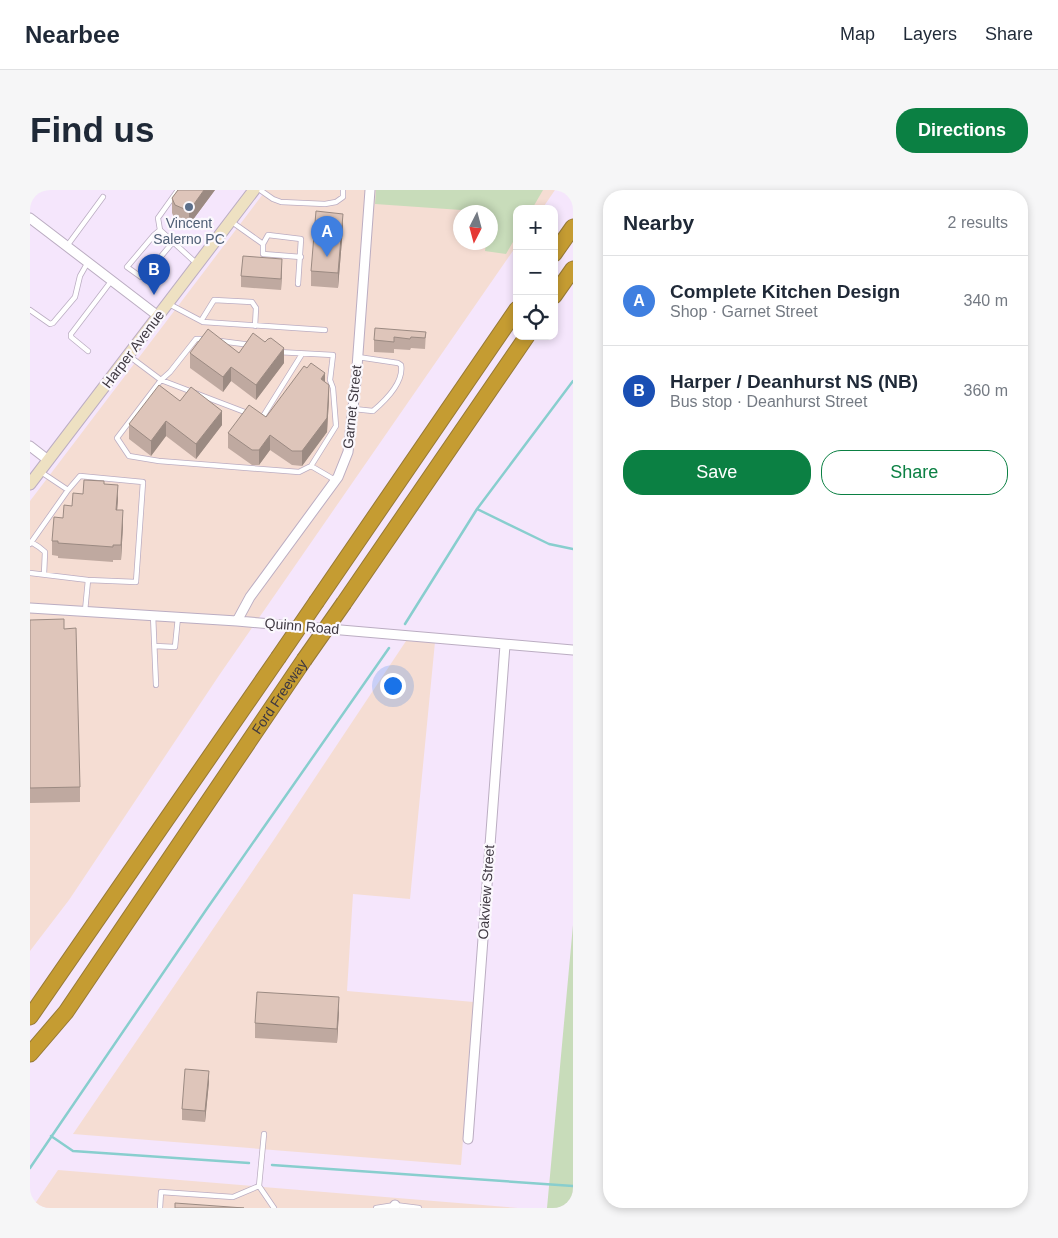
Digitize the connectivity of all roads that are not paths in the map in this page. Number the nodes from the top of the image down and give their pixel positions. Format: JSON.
{"nodes":[{"id":1,"x":178,"y":190,"type":"edge"},
{"id":2,"x":254,"y":190,"type":"edge"},
{"id":3,"x":260,"y":190,"type":"edge"},
{"id":4,"x":343,"y":190,"type":"edge"},
{"id":5,"x":370,"y":190,"type":"edge"},
{"id":6,"x":103,"y":197,"type":"dead end"},
{"id":7,"x":30,"y":218,"type":"edge"},
{"id":8,"x":231,"y":221,"type":"junction"},
{"id":9,"x":573,"y":227,"type":"edge"},
{"id":10,"x":160,"y":230,"type":"junction"},
{"id":11,"x":173,"y":242,"type":"junction"},
{"id":12,"x":263,"y":244,"type":"junction"},
{"id":13,"x":66,"y":246,"type":"junction"},
{"id":14,"x":557,"y":250,"type":"edge"},
{"id":15,"x":301,"y":257,"type":"junction"},
{"id":16,"x":88,"y":262,"type":"junction"},
{"id":17,"x":197,"y":264,"type":"junction"},
{"id":18,"x":573,"y":268,"type":"edge"},
{"id":19,"x":112,"y":280,"type":"junction"},
{"id":20,"x":298,"y":284,"type":"dead end"},
{"id":21,"x":555,"y":295,"type":"edge"},
{"id":22,"x":168,"y":303,"type":"junction"},
{"id":23,"x":30,"y":310,"type":"edge"},
{"id":24,"x":513,"y":315,"type":"edge"},
{"id":25,"x":158,"y":316,"type":"junction"},
{"id":26,"x":201,"y":321,"type":"junction"},
{"id":27,"x":255,"y":326,"type":"junction"},
{"id":28,"x":325,"y":330,"type":"dead end"},
{"id":29,"x":524,"y":340,"type":"edge"},
{"id":30,"x":258,"y":346,"type":"edge"},
{"id":31,"x":88,"y":351,"type":"dead end"},
{"id":32,"x":276,"y":352,"type":"edge"},
{"id":33,"x":302,"y":354,"type":"junction"},
{"id":34,"x":128,"y":355,"type":"junction"},
{"id":35,"x":358,"y":358,"type":"junction"},
{"id":36,"x":161,"y":380,"type":"junction"},
{"id":37,"x":354,"y":409,"type":"junction"},
{"id":38,"x":30,"y":446,"type":"edge"},
{"id":39,"x":48,"y":460,"type":"junction"},
{"id":40,"x":311,"y":466,"type":"junction"},
{"id":41,"x":40,"y":471,"type":"junction"},
{"id":42,"x":335,"y":480,"type":"junction"},
{"id":43,"x":30,"y":484,"type":"edge"},
{"id":44,"x":68,"y":490,"type":"junction"},
{"id":45,"x":30,"y":543,"type":"edge"},
{"id":46,"x":30,"y":573,"type":"edge"},
{"id":47,"x":44,"y":574,"type":"junction"},
{"id":48,"x":88,"y":580,"type":"junction"},
{"id":49,"x":30,"y":608,"type":"edge"},
{"id":50,"x":85,"y":611,"type":"junction"},
{"id":51,"x":153,"y":615,"type":"junction"},
{"id":52,"x":178,"y":617,"type":"junction"},
{"id":53,"x":237,"y":621,"type":"junction"},
{"id":54,"x":505,"y":645,"type":"junction"},
{"id":55,"x":154,"y":646,"type":"junction"},
{"id":56,"x":573,"y":650,"type":"edge"},
{"id":57,"x":156,"y":685,"type":"dead end"},
{"id":58,"x":66,"y":1012,"type":"junction"},
{"id":59,"x":30,"y":1017,"type":"edge"},
{"id":60,"x":30,"y":1054,"type":"edge"},
{"id":61,"x":30,"y":1067,"type":"edge"},
{"id":62,"x":264,"y":1134,"type":"dead end"},
{"id":63,"x":468,"y":1139,"type":"dead end"},
{"id":64,"x":259,"y":1186,"type":"junction"},
{"id":65,"x":395,"y":1207,"type":"edge"},
{"id":66,"x":160,"y":1208,"type":"edge"},
{"id":67,"x":274,"y":1208,"type":"edge"},
{"id":68,"x":376,"y":1208,"type":"edge"},
{"id":69,"x":419,"y":1208,"type":"edge"}],
"edges":[{"from":1,"to":10,"type":"lane"},
{"from":2,"to":8,"type":"main road","name":"Harper Avenue"},
{"from":3,"to":4,"type":"lane"},
{"from":5,"to":35,"type":"street","name":"Garnet Street"},
{"from":6,"to":13,"type":"lane"},
{"from":7,"to":13,"type":"street"},
{"from":8,"to":12,"type":"lane"},
{"from":8,"to":17,"type":"main road","name":"Harper Avenue"},
{"from":9,"to":14,"type":"highway"},
{"from":10,"to":11,"type":"lane"},
{"from":10,"to":11,"type":"lane"},
{"from":11,"to":17,"type":"lane"},
{"from":12,"to":15,"type":"lane"},
{"from":12,"to":15,"type":"lane"},
{"from":13,"to":16,"type":"street"},
{"from":15,"to":20,"type":"lane"},
{"from":16,"to":19,"type":"street"},
{"from":16,"to":23,"type":"lane"},
{"from":17,"to":22,"type":"main road","name":"Harper Avenue"},
{"from":18,"to":21,"type":"highway"},
{"from":19,"to":25,"type":"street"},
{"from":19,"to":31,"type":"lane"},
{"from":22,"to":25,"type":"main road","name":"Harper Avenue"},
{"from":22,"to":26,"type":"lane"},
{"from":24,"to":59,"type":"highway","name":"Ford Freeway","bridge":true},
{"from":25,"to":34,"type":"main road","name":"Harper Avenue"},
{"from":26,"to":27,"type":"lane"},
{"from":26,"to":27,"type":"lane"},
{"from":27,"to":28,"type":"lane"},
{"from":29,"to":58,"type":"highway","name":"Ford Freeway","bridge":true},
{"from":30,"to":36,"type":"lane"},
{"from":32,"to":33,"type":"lane"},
{"from":33,"to":36,"type":"lane"},
{"from":33,"to":40,"type":"lane"},
{"from":34,"to":36,"type":"lane"},
{"from":34,"to":39,"type":"main road","name":"Harper Avenue"},
{"from":35,"to":37,"type":"street","name":"Garnet Street"},
{"from":35,"to":37,"type":"lane"},
{"from":36,"to":40,"type":"lane"},
{"from":37,"to":42,"type":"street","name":"Garnet Street"},
{"from":38,"to":39,"type":"street"},
{"from":39,"to":41,"type":"main road","name":"Harper Avenue"},
{"from":40,"to":42,"type":"lane"},
{"from":41,"to":43,"type":"main road","name":"Harper Avenue"},
{"from":41,"to":44,"type":"lane"},
{"from":42,"to":53,"type":"street","name":"Garnet Street"},
{"from":44,"to":45,"type":"lane"},
{"from":44,"to":48,"type":"lane"},
{"from":45,"to":47,"type":"lane"},
{"from":46,"to":47,"type":"lane"},
{"from":47,"to":48,"type":"lane"},
{"from":48,"to":50,"type":"lane"},
{"from":49,"to":50,"type":"street","name":"Quinn Road"},
{"from":50,"to":51,"type":"street","name":"Quinn Road"},
{"from":51,"to":52,"type":"street","name":"Quinn Road"},
{"from":51,"to":55,"type":"lane"},
{"from":52,"to":53,"type":"street","name":"Quinn Road"},
{"from":52,"to":55,"type":"lane"},
{"from":53,"to":54,"type":"street","name":"Quinn Road"},
{"from":54,"to":56,"type":"street","name":"Quinn Road"},
{"from":54,"to":63,"type":"street","name":"Oakview Street"},
{"from":55,"to":57,"type":"lane"},
{"from":58,"to":60,"type":"highway","name":"Ford Freeway"},
{"from":58,"to":61,"type":"highway"},
{"from":62,"to":64,"type":"lane"},
{"from":64,"to":66,"type":"lane"},
{"from":64,"to":67,"type":"lane"},
{"from":65,"to":68,"type":"lane"},
{"from":65,"to":69,"type":"lane"}]}
